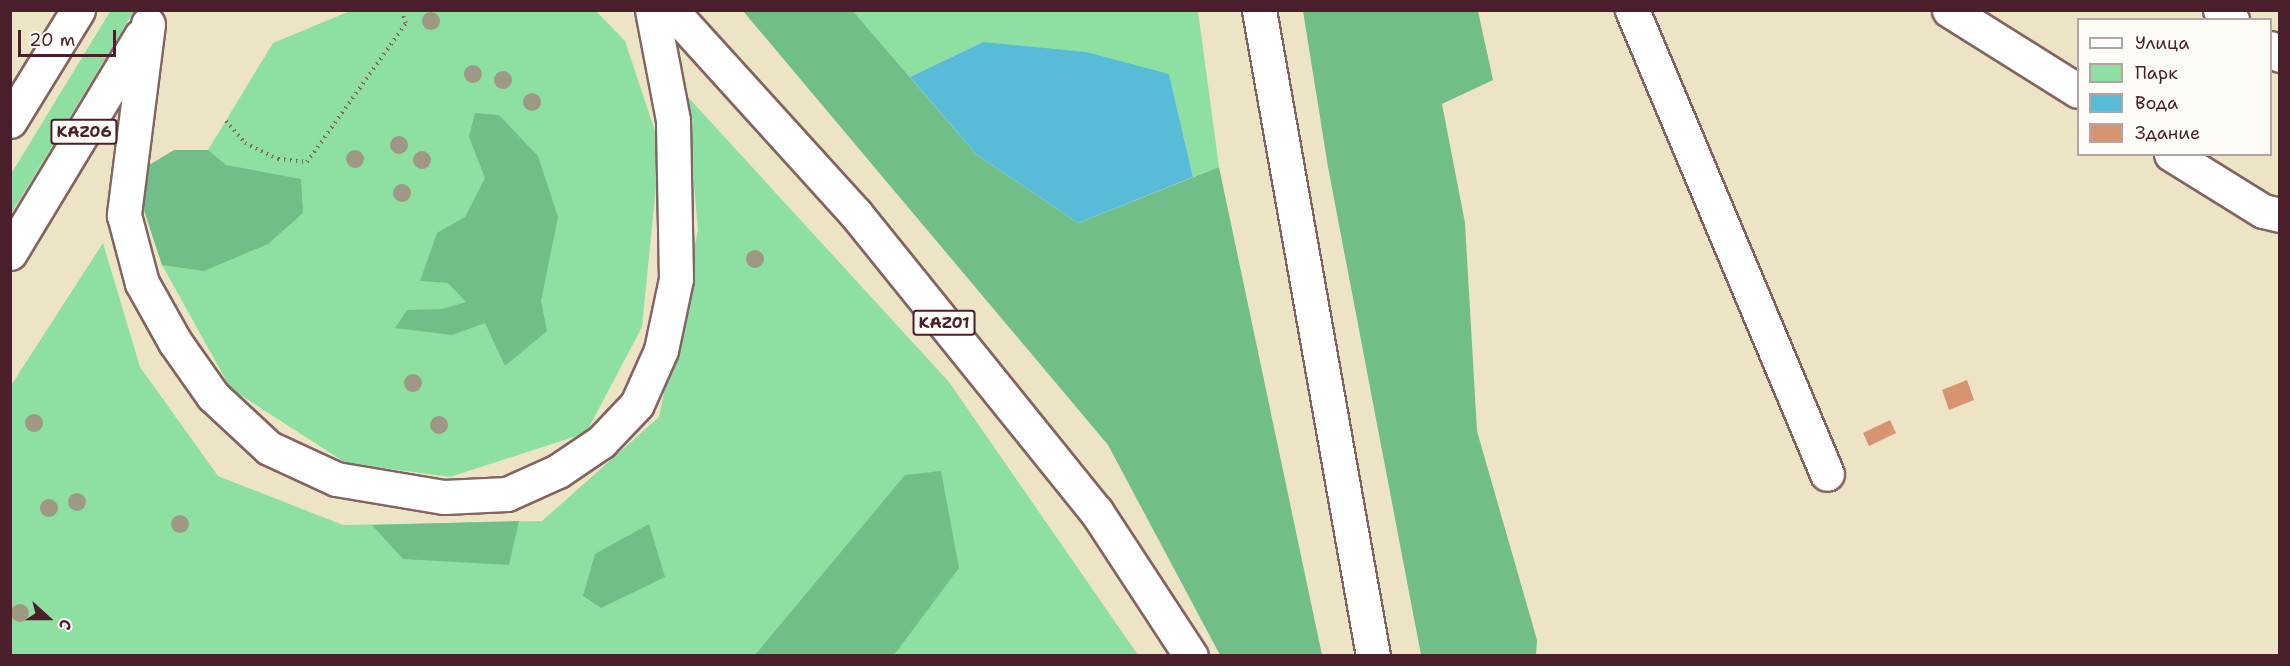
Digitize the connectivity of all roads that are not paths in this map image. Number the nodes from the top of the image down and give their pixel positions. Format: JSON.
{"nodes":[{"id":1,"x":78,"y":10,"type":"edge"},
{"id":2,"x":652,"y":10,"type":"edge"},
{"id":3,"x":671,"y":10,"type":"edge"},
{"id":4,"x":1259,"y":10,"type":"edge"},
{"id":5,"x":1632,"y":10,"type":"edge"},
{"id":6,"x":1949,"y":10,"type":"edge"},
{"id":7,"x":153,"y":17,"type":"edge"},
{"id":8,"x":2077,"y":90,"type":"edge"},
{"id":9,"x":10,"y":121,"type":"edge"},
{"id":10,"x":2175,"y":156,"type":"edge"},
{"id":11,"x":2280,"y":215,"type":"edge"},
{"id":12,"x":10,"y":253,"type":"edge"},
{"id":13,"x":1827,"y":474,"type":"dead end"},
{"id":14,"x":1191,"y":656,"type":"edge"},
{"id":15,"x":1373,"y":656,"type":"edge"}],
"edges":[{"from":1,"to":9,"type":"main road"},
{"from":2,"to":7,"type":"main road"},
{"from":3,"to":14,"type":"main road","number":"KАZ01"},
{"from":4,"to":15,"type":"main road"},
{"from":5,"to":13,"type":"main road"},
{"from":6,"to":8,"type":"main road"},
{"from":7,"to":12,"type":"main road","number":"KАZ06"},
{"from":10,"to":11,"type":"main road"}]}
